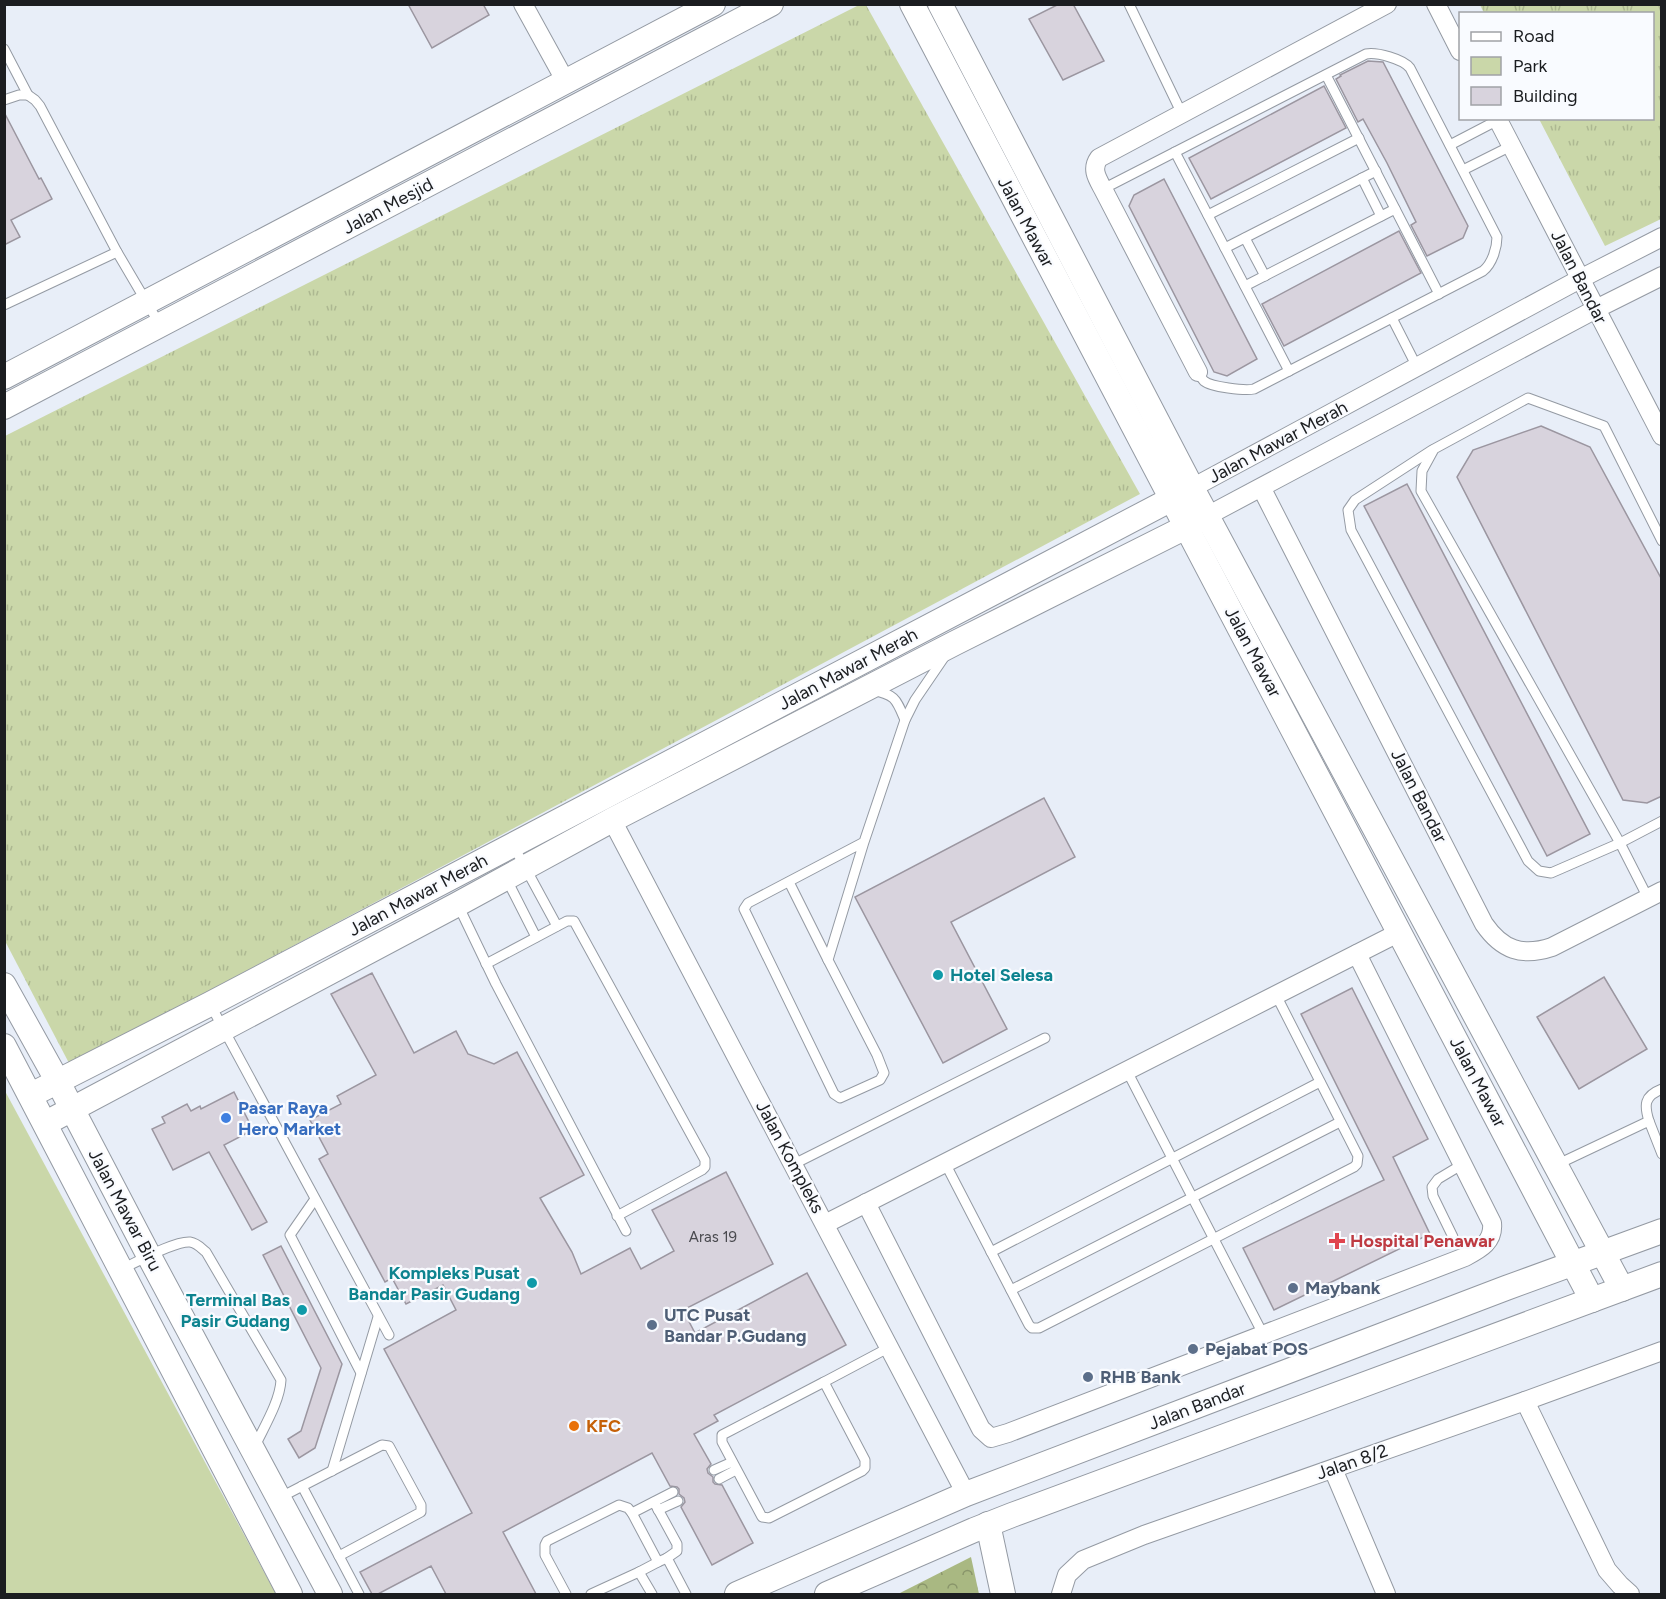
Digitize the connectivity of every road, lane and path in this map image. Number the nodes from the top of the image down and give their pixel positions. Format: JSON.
{"nodes":[{"id":1,"x":523,"y":4,"type":"edge"},
{"id":2,"x":713,"y":4,"type":"edge"},
{"id":3,"x":771,"y":4,"type":"edge"},
{"id":4,"x":1129,"y":4,"type":"edge"},
{"id":5,"x":1387,"y":4,"type":"edge"},
{"id":6,"x":1436,"y":4,"type":"edge"},
{"id":7,"x":943,"y":8,"type":"edge"},
{"id":8,"x":910,"y":9,"type":"edge"},
{"id":9,"x":1459,"y":47,"type":"edge"},
{"id":10,"x":4,"y":49,"type":"edge"},
{"id":11,"x":1326,"y":75,"type":"junction"},
{"id":12,"x":566,"y":82,"type":"junction"},
{"id":13,"x":28,"y":95,"type":"junction"},
{"id":14,"x":4,"y":100,"type":"edge"},
{"id":15,"x":1182,"y":114,"type":"junction"},
{"id":16,"x":1495,"y":120,"type":"edge"},
{"id":17,"x":1498,"y":120,"type":"edge"},
{"id":18,"x":1359,"y":138,"type":"junction"},
{"id":19,"x":1450,"y":145,"type":"junction"},
{"id":20,"x":1511,"y":146,"type":"junction"},
{"id":21,"x":1175,"y":152,"type":"junction"},
{"id":22,"x":1463,"y":170,"type":"junction"},
{"id":23,"x":1376,"y":171,"type":"junction"},
{"id":24,"x":1362,"y":178,"type":"junction"},
{"id":25,"x":1102,"y":189,"type":"junction"},
{"id":26,"x":1395,"y":209,"type":"junction"},
{"id":27,"x":1208,"y":215,"type":"junction"},
{"id":28,"x":1381,"y":216,"type":"junction"},
{"id":29,"x":1662,"y":237,"type":"edge"},
{"id":30,"x":1245,"y":238,"type":"junction"},
{"id":31,"x":1225,"y":248,"type":"junction"},
{"id":32,"x":117,"y":252,"type":"junction"},
{"id":33,"x":1265,"y":276,"type":"junction"},
{"id":34,"x":1662,"y":276,"type":"edge"},
{"id":35,"x":1580,"y":279,"type":"junction"},
{"id":36,"x":1245,"y":286,"type":"junction"},
{"id":37,"x":1439,"y":294,"type":"junction"},
{"id":38,"x":146,"y":303,"type":"junction"},
{"id":39,"x":4,"y":305,"type":"edge"},
{"id":40,"x":1596,"y":309,"type":"junction"},
{"id":41,"x":1392,"y":318,"type":"junction"},
{"id":42,"x":160,"y":325,"type":"junction"},
{"id":43,"x":1417,"y":367,"type":"junction"},
{"id":44,"x":1289,"y":371,"type":"junction"},
{"id":45,"x":1198,"y":372,"type":"joint"},
{"id":46,"x":4,"y":377,"type":"edge"},
{"id":47,"x":4,"y":406,"type":"edge"},
{"id":48,"x":1662,"y":436,"type":"edge"},
{"id":49,"x":1434,"y":449,"type":"junction"},
{"id":50,"x":1262,"y":489,"type":"junction"},
{"id":51,"x":1182,"y":493,"type":"junction"},
{"id":52,"x":1197,"y":522,"type":"junction"},
{"id":53,"x":1662,"y":541,"type":"edge"},
{"id":54,"x":955,"y":643,"type":"junction"},
{"id":55,"x":867,"y":689,"type":"junction"},
{"id":56,"x":905,"y":720,"type":"junction"},
{"id":57,"x":612,"y":820,"type":"junction"},
{"id":58,"x":1662,"y":821,"type":"edge"},
{"id":59,"x":864,"y":842,"type":"junction"},
{"id":60,"x":1620,"y":843,"type":"junction"},
{"id":61,"x":507,"y":863,"type":"junction"},
{"id":62,"x":789,"y":882,"type":"junction"},
{"id":63,"x":1655,"y":895,"type":"edge"},
{"id":64,"x":458,"y":904,"type":"junction"},
{"id":65,"x":557,"y":926,"type":"junction"},
{"id":66,"x":1400,"y":932,"type":"junction"},
{"id":67,"x":536,"y":937,"type":"junction"},
{"id":68,"x":1357,"y":954,"type":"junction"},
{"id":69,"x":828,"y":960,"type":"junction"},
{"id":70,"x":486,"y":964,"type":"junction"},
{"id":71,"x":4,"y":985,"type":"edge"},
{"id":72,"x":1276,"y":995,"type":"junction"},
{"id":73,"x":210,"y":1004,"type":"junction"},
{"id":74,"x":224,"y":1029,"type":"junction"},
{"id":75,"x":1045,"y":1038,"type":"dead end"},
{"id":76,"x":4,"y":1046,"type":"edge"},
{"id":77,"x":1127,"y":1071,"type":"junction"},
{"id":78,"x":58,"y":1082,"type":"junction"},
{"id":79,"x":1320,"y":1082,"type":"junction"},
{"id":80,"x":1662,"y":1089,"type":"edge"},
{"id":81,"x":31,"y":1095,"type":"junction"},
{"id":82,"x":73,"y":1110,"type":"junction"},
{"id":83,"x":1649,"y":1121,"type":"junction"},
{"id":84,"x":1340,"y":1122,"type":"junction"},
{"id":85,"x":46,"y":1124,"type":"junction"},
{"id":86,"x":1662,"y":1154,"type":"edge"},
{"id":87,"x":1172,"y":1159,"type":"junction"},
{"id":88,"x":945,"y":1163,"type":"junction"},
{"id":89,"x":794,"y":1164,"type":"junction"},
{"id":90,"x":1463,"y":1164,"type":"junction"},
{"id":91,"x":1556,"y":1165,"type":"junction"},
{"id":92,"x":1192,"y":1197,"type":"junction"},
{"id":93,"x":315,"y":1199,"type":"junction"},
{"id":94,"x":866,"y":1203,"type":"junction"},
{"id":95,"x":617,"y":1215,"type":"junction"},
{"id":96,"x":825,"y":1224,"type":"junction"},
{"id":97,"x":626,"y":1231,"type":"dead end"},
{"id":98,"x":1662,"y":1231,"type":"edge"},
{"id":99,"x":1454,"y":1237,"type":"dead end"},
{"id":100,"x":1214,"y":1239,"type":"junction"},
{"id":101,"x":991,"y":1252,"type":"junction"},
{"id":102,"x":1604,"y":1252,"type":"junction"},
{"id":103,"x":149,"y":1256,"type":"junction"},
{"id":104,"x":1574,"y":1263,"type":"junction"},
{"id":105,"x":121,"y":1270,"type":"junction"},
{"id":106,"x":1662,"y":1274,"type":"edge"},
{"id":107,"x":1622,"y":1288,"type":"junction"},
{"id":108,"x":1011,"y":1290,"type":"junction"},
{"id":109,"x":1592,"y":1300,"type":"junction"},
{"id":110,"x":378,"y":1317,"type":"junction"},
{"id":111,"x":1263,"y":1334,"type":"junction"},
{"id":112,"x":388,"y":1335,"type":"dead end"},
{"id":113,"x":890,"y":1347,"type":"junction"},
{"id":114,"x":1662,"y":1351,"type":"edge"},
{"id":115,"x":361,"y":1373,"type":"junction"},
{"id":116,"x":824,"y":1382,"type":"junction"},
{"id":117,"x":1525,"y":1401,"type":"junction"},
{"id":118,"x":253,"y":1451,"type":"junction"},
{"id":119,"x":734,"y":1466,"type":"junction"},
{"id":120,"x":1333,"y":1469,"type":"junction"},
{"id":121,"x":714,"y":1470,"type":"dead end"},
{"id":122,"x":332,"y":1471,"type":"junction"},
{"id":123,"x":719,"y":1479,"type":"dead end"},
{"id":124,"x":302,"y":1486,"type":"junction"},
{"id":125,"x":966,"y":1494,"type":"junction"},
{"id":126,"x":675,"y":1496,"type":"dead end"},
{"id":127,"x":278,"y":1498,"type":"junction"},
{"id":128,"x":656,"y":1506,"type":"junction"},
{"id":129,"x":632,"y":1513,"type":"junction"},
{"id":130,"x":988,"y":1524,"type":"junction"},
{"id":131,"x":339,"y":1556,"type":"junction"},
{"id":132,"x":663,"y":1560,"type":"junction"},
{"id":133,"x":639,"y":1572,"type":"junction"},
{"id":134,"x":290,"y":1594,"type":"edge"},
{"id":135,"x":330,"y":1594,"type":"edge"},
{"id":136,"x":359,"y":1594,"type":"edge"},
{"id":137,"x":566,"y":1594,"type":"edge"},
{"id":138,"x":591,"y":1594,"type":"edge"},
{"id":139,"x":652,"y":1594,"type":"edge"},
{"id":140,"x":686,"y":1594,"type":"edge"},
{"id":141,"x":737,"y":1594,"type":"edge"},
{"id":142,"x":827,"y":1594,"type":"edge"},
{"id":143,"x":1003,"y":1594,"type":"edge"},
{"id":144,"x":1061,"y":1594,"type":"edge"},
{"id":145,"x":1386,"y":1594,"type":"edge"},
{"id":146,"x":1630,"y":1594,"type":"edge"}],
"edges":[{"from":1,"to":12,"type":"street"},
{"from":2,"to":12,"type":"street","name":"Jalan Mesjid"},
{"from":3,"to":42,"type":"street","name":"Jalan Mesjid"},
{"from":4,"to":15,"type":"lane"},
{"from":5,"to":15,"type":"street"},
{"from":6,"to":9,"type":"street"},
{"from":7,"to":51,"type":"street","name":"Jalan Mawar"},
{"from":8,"to":51,"type":"street","name":"Jalan Mawar"},
{"from":10,"to":13,"type":"lane"},
{"from":11,"to":18,"type":"lane"},
{"from":11,"to":19,"type":"lane"},
{"from":11,"to":21,"type":"lane"},
{"from":12,"to":38,"type":"street","name":"Jalan Mesjid"},
{"from":13,"to":14,"type":"lane"},
{"from":13,"to":32,"type":"lane"},
{"from":15,"to":25,"type":"street"},
{"from":16,"to":19,"type":"lane"},
{"from":17,"to":20,"type":"street","name":"Jalan Bandar"},
{"from":18,"to":23,"type":"lane"},
{"from":18,"to":27,"type":"lane"},
{"from":19,"to":22,"type":"lane"},
{"from":20,"to":22,"type":"lane"},
{"from":20,"to":35,"type":"street","name":"Jalan Bandar"},
{"from":21,"to":25,"type":"lane"},
{"from":21,"to":27,"type":"lane"},
{"from":22,"to":37,"type":"lane"},
{"from":23,"to":24,"type":"lane"},
{"from":23,"to":26,"type":"lane"},
{"from":24,"to":28,"type":"lane"},
{"from":24,"to":30,"type":"lane"},
{"from":25,"to":45,"type":"street"},
{"from":26,"to":28,"type":"lane"},
{"from":26,"to":37,"type":"lane"},
{"from":27,"to":31,"type":"lane"},
{"from":28,"to":33,"type":"lane"},
{"from":29,"to":35,"type":"street","name":"Jalan Mawar Merah"},
{"from":30,"to":31,"type":"lane"},
{"from":30,"to":33,"type":"lane"},
{"from":31,"to":36,"type":"lane"},
{"from":32,"to":38,"type":"lane"},
{"from":32,"to":39,"type":"lane"},
{"from":33,"to":36,"type":"lane"},
{"from":34,"to":40,"type":"street","name":"Jalan Mawar Merah"},
{"from":35,"to":40,"type":"street","name":"Jalan Bandar"},
{"from":35,"to":43,"type":"street","name":"Jalan Mawar Merah"},
{"from":36,"to":44,"type":"lane"},
{"from":37,"to":41,"type":"lane"},
{"from":38,"to":42,"type":"lane"},
{"from":38,"to":46,"type":"street","name":"Jalan Mesjid"},
{"from":40,"to":48,"type":"street","name":"Jalan Bandar"},
{"from":40,"to":50,"type":"street","name":"Jalan Mawar Merah"},
{"from":41,"to":43,"type":"lane"},
{"from":41,"to":44,"type":"lane"},
{"from":42,"to":47,"type":"street","name":"Jalan Mesjid"},
{"from":43,"to":51,"type":"street","name":"Jalan Mawar Merah"},
{"from":44,"to":45,"type":"lane"},
{"from":49,"to":53,"type":"lane"},
{"from":49,"to":60,"type":"lane"},
{"from":49,"to":60,"type":"lane"},
{"from":50,"to":52,"type":"street","name":"Jalan Mawar Merah"},
{"from":50,"to":63,"type":"street","name":"Jalan Bandar"},
{"from":51,"to":52,"type":"street","name":"Jalan Mawar"},
{"from":51,"to":61,"type":"street","name":"Jalan Mawar Merah"},
{"from":52,"to":54,"type":"street","name":"Jalan Mawar Merah"},
{"from":52,"to":66,"type":"street","name":"Jalan Mawar"},
{"from":52,"to":91,"type":"street","name":"Jalan Mawar"},
{"from":54,"to":55,"type":"street","name":"Jalan Mawar Merah"},
{"from":54,"to":56,"type":"lane"},
{"from":55,"to":56,"type":"lane"},
{"from":55,"to":57,"type":"street","name":"Jalan Mawar Merah"},
{"from":56,"to":59,"type":"lane"},
{"from":57,"to":61,"type":"street","name":"Jalan Mawar Merah"},
{"from":57,"to":89,"type":"street","name":"Jalan Kompleks"},
{"from":58,"to":60,"type":"lane"},
{"from":59,"to":62,"type":"lane"},
{"from":59,"to":69,"type":"lane"},
{"from":60,"to":63,"type":"lane"},
{"from":61,"to":64,"type":"street","name":"Jalan Mawar Merah"},
{"from":61,"to":65,"type":"lane"},
{"from":61,"to":67,"type":"lane"},
{"from":61,"to":73,"type":"street","name":"Jalan Mawar Merah"},
{"from":62,"to":69,"type":"lane"},
{"from":62,"to":69,"type":"lane"},
{"from":64,"to":70,"type":"lane"},
{"from":64,"to":74,"type":"street","name":"Jalan Mawar Merah"},
{"from":65,"to":67,"type":"lane"},
{"from":65,"to":95,"type":"lane"},
{"from":66,"to":68,"type":"street"},
{"from":66,"to":104,"type":"street","name":"Jalan Mawar"},
{"from":67,"to":70,"type":"lane"},
{"from":68,"to":72,"type":"street"},
{"from":68,"to":90,"type":"street"},
{"from":70,"to":95,"type":"lane"},
{"from":71,"to":78,"type":"street","name":"Jalan Mawar Biru"},
{"from":72,"to":77,"type":"street"},
{"from":72,"to":79,"type":"lane"},
{"from":73,"to":74,"type":"lane"},
{"from":73,"to":78,"type":"street","name":"Jalan Mawar Merah"},
{"from":74,"to":82,"type":"street","name":"Jalan Mawar Merah"},
{"from":74,"to":93,"type":"lane"},
{"from":75,"to":89,"type":"lane"},
{"from":76,"to":81,"type":"street","name":"Jalan Mawar Biru"},
{"from":77,"to":87,"type":"lane"},
{"from":77,"to":88,"type":"street"},
{"from":78,"to":81,"type":"street","name":"Jalan Mawar Merah"},
{"from":78,"to":82,"type":"street","name":"Jalan Mawar Biru"},
{"from":79,"to":84,"type":"lane"},
{"from":79,"to":87,"type":"lane"},
{"from":80,"to":83,"type":"lane"},
{"from":81,"to":85,"type":"street","name":"Jalan Mawar Biru"},
{"from":82,"to":85,"type":"street","name":"Jalan Mawar Merah"},
{"from":82,"to":103,"type":"street","name":"Jalan Mawar Biru"},
{"from":83,"to":86,"type":"lane"},
{"from":83,"to":91,"type":"lane"},
{"from":84,"to":92,"type":"lane"},
{"from":84,"to":100,"type":"lane"},
{"from":85,"to":105,"type":"street","name":"Jalan Mawar Biru"},
{"from":87,"to":92,"type":"lane"},
{"from":87,"to":101,"type":"lane"},
{"from":88,"to":94,"type":"street"},
{"from":88,"to":101,"type":"lane"},
{"from":89,"to":96,"type":"street","name":"Jalan Kompleks"},
{"from":90,"to":99,"type":"lane"},
{"from":90,"to":111,"type":"street"},
{"from":91,"to":102,"type":"street","name":"Jalan Mawar"},
{"from":92,"to":100,"type":"lane"},
{"from":92,"to":108,"type":"lane"},
{"from":93,"to":110,"type":"lane"},
{"from":93,"to":115,"type":"lane"},
{"from":94,"to":96,"type":"street"},
{"from":94,"to":111,"type":"street"},
{"from":95,"to":97,"type":"lane"},
{"from":96,"to":113,"type":"street","name":"Jalan Kompleks"},
{"from":98,"to":102,"type":"street","name":"Jalan Bandar"},
{"from":100,"to":108,"type":"lane"},
{"from":100,"to":111,"type":"lane"},
{"from":101,"to":108,"type":"lane"},
{"from":102,"to":104,"type":"street","name":"Jalan Bandar"},
{"from":102,"to":107,"type":"street","name":"Jalan Mawar"},
{"from":103,"to":105,"type":"lane"},
{"from":103,"to":118,"type":"street","name":"Jalan Mawar Biru"},
{"from":103,"to":118,"type":"lane"},
{"from":104,"to":109,"type":"street","name":"Jalan Mawar"},
{"from":104,"to":125,"type":"street","name":"Jalan Bandar"},
{"from":105,"to":134,"type":"street","name":"Jalan Mawar Biru"},
{"from":106,"to":107,"type":"street","name":"Jalan Bandar"},
{"from":107,"to":109,"type":"street","name":"Jalan Bandar"},
{"from":109,"to":130,"type":"street","name":"Jalan Bandar"},
{"from":110,"to":112,"type":"lane"},
{"from":110,"to":115,"type":"lane"},
{"from":113,"to":116,"type":"lane"},
{"from":113,"to":125,"type":"street","name":"Jalan Kompleks"},
{"from":114,"to":117,"type":"street","name":"Jalan 8/2"},
{"from":115,"to":122,"type":"lane"},
{"from":116,"to":119,"type":"lane"},
{"from":116,"to":119,"type":"lane"},
{"from":117,"to":120,"type":"street","name":"Jalan 8/2"},
{"from":117,"to":146,"type":"street"},
{"from":118,"to":127,"type":"street","name":"Jalan Mawar Biru"},
{"from":119,"to":121,"type":"lane"},
{"from":119,"to":123,"type":"lane"},
{"from":120,"to":144,"type":"street","name":"Jalan 8/2"},
{"from":120,"to":145,"type":"street"},
{"from":122,"to":124,"type":"lane"},
{"from":122,"to":131,"type":"lane"},
{"from":124,"to":127,"type":"lane"},
{"from":124,"to":131,"type":"lane"},
{"from":125,"to":141,"type":"street","name":"Jalan Bandar"},
{"from":126,"to":128,"type":"lane"},
{"from":127,"to":135,"type":"street","name":"Jalan Mawar Biru"},
{"from":128,"to":129,"type":"lane"},
{"from":128,"to":132,"type":"lane"},
{"from":129,"to":132,"type":"lane"},
{"from":129,"to":137,"type":"lane"},
{"from":130,"to":142,"type":"street","name":"Jalan Bandar"},
{"from":130,"to":143,"type":"street"},
{"from":131,"to":136,"type":"lane"},
{"from":132,"to":133,"type":"lane"},
{"from":132,"to":140,"type":"lane"},
{"from":133,"to":138,"type":"lane"},
{"from":133,"to":139,"type":"lane"}]}
